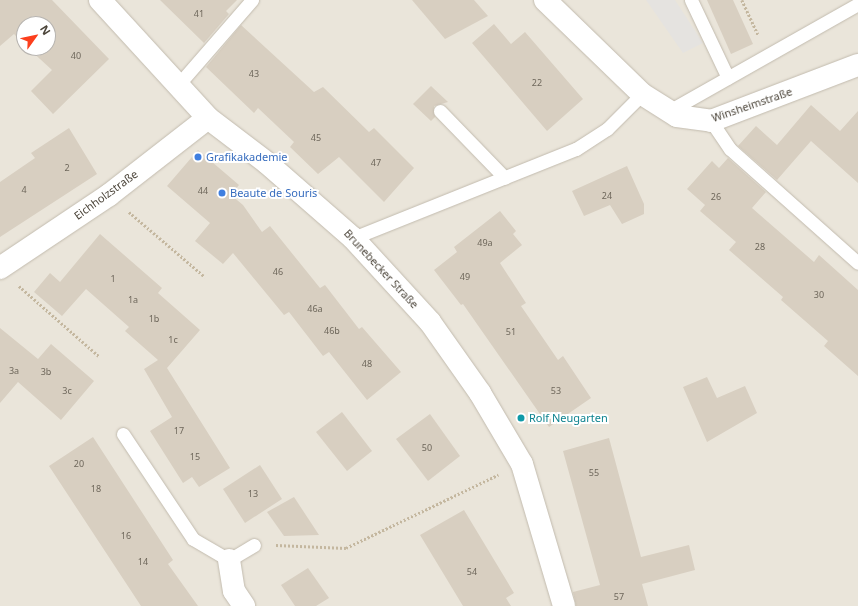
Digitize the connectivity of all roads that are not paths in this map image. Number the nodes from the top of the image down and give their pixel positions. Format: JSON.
{"nodes":[{"id":1,"x":100,"y":0,"type":"edge"},
{"id":2,"x":252,"y":0,"type":"edge"},
{"id":3,"x":545,"y":0,"type":"edge"},
{"id":4,"x":691,"y":0,"type":"edge"},
{"id":5,"x":858,"y":4,"type":"edge"},
{"id":6,"x":857,"y":67,"type":"edge"},
{"id":7,"x":728,"y":78,"type":"junction"},
{"id":8,"x":178,"y":86,"type":"junction"},
{"id":9,"x":642,"y":94,"type":"junction"},
{"id":10,"x":440,"y":111,"type":"dead end"},
{"id":11,"x":668,"y":111,"type":"junction"},
{"id":12,"x":208,"y":118,"type":"junction"},
{"id":13,"x":711,"y":121,"type":"junction"},
{"id":14,"x":505,"y":178,"type":"junction"},
{"id":15,"x":353,"y":238,"type":"junction"},
{"id":16,"x":858,"y":263,"type":"edge"},
{"id":17,"x":0,"y":268,"type":"edge"},
{"id":18,"x":123,"y":434,"type":"dead end"},
{"id":19,"x":254,"y":544,"type":"road end"},
{"id":20,"x":230,"y":560,"type":"junction"},
{"id":21,"x":244,"y":606,"type":"edge"},
{"id":22,"x":564,"y":606,"type":"edge"}],
"edges":[{"from":1,"to":8,"type":"street","name":"Brunebecker Straße"},
{"from":2,"to":8,"type":"lane"},
{"from":3,"to":9,"type":"street","name":"Winsheimstraße"},
{"from":4,"to":7,"type":"lane"},
{"from":5,"to":7,"type":"lane"},
{"from":6,"to":13,"type":"street","name":"Winsheimstraße"},
{"from":7,"to":11,"type":"lane"},
{"from":8,"to":12,"type":"street","name":"Brunebecker Straße"},
{"from":9,"to":11,"type":"street","name":"Winsheimstraße"},
{"from":9,"to":14,"type":"lane"},
{"from":10,"to":14,"type":"lane"},
{"from":11,"to":13,"type":"street","name":"Winsheimstraße"},
{"from":12,"to":15,"type":"street","name":"Brunebecker Straße"},
{"from":12,"to":17,"type":"street","name":"Eichholzstraße"},
{"from":13,"to":16,"type":"lane"},
{"from":14,"to":15,"type":"lane"},
{"from":15,"to":22,"type":"street","name":"Brunebecker Straße"},
{"from":18,"to":20,"type":"lane"},
{"from":19,"to":20,"type":"lane"},
{"from":20,"to":21,"type":"street"}]}
